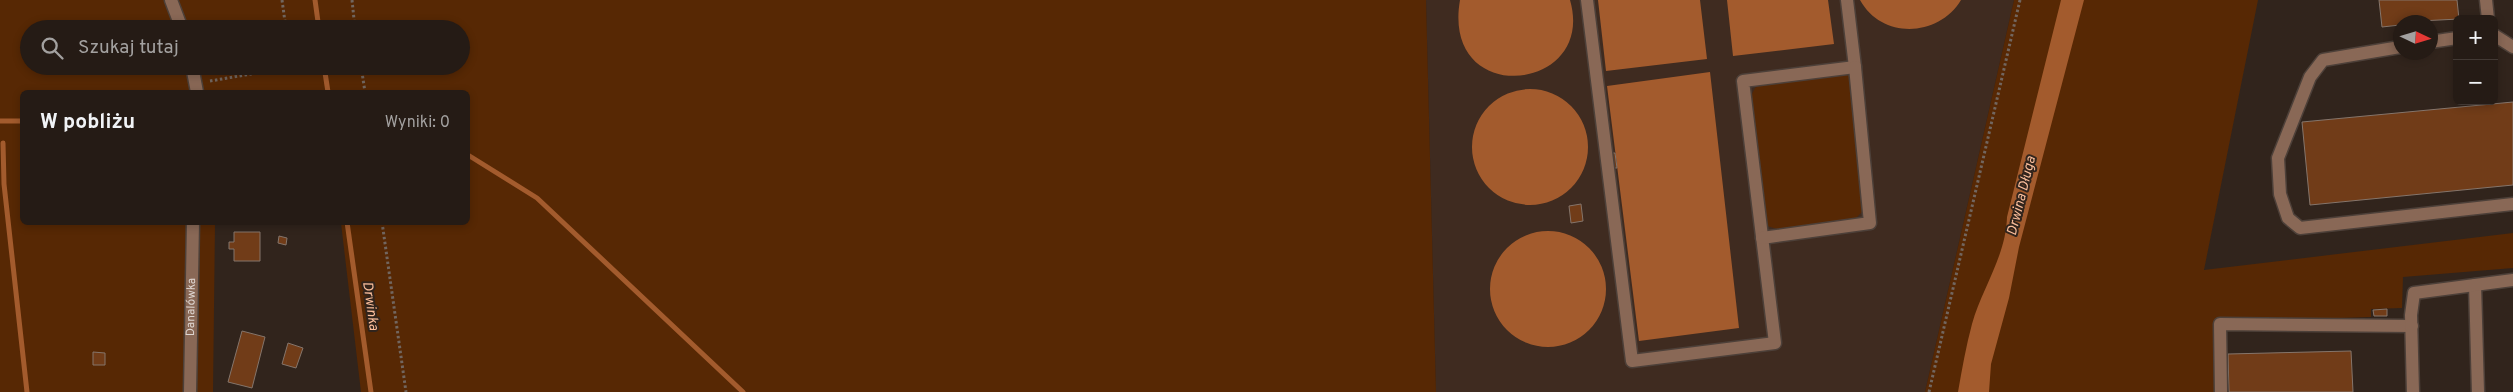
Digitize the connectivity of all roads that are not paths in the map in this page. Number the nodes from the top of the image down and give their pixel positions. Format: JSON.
{"nodes":[{"id":1,"x":170,"y":0,"type":"edge"},
{"id":2,"x":1587,"y":0,"type":"edge"},
{"id":3,"x":1847,"y":0,"type":"edge"},
{"id":4,"x":2486,"y":0,"type":"edge"},
{"id":5,"x":2488,"y":15,"type":"edge"},
{"id":6,"x":178,"y":20,"type":"edge"},
{"id":7,"x":2498,"y":37,"type":"edge"},
{"id":8,"x":2453,"y":39,"type":"edge"},
{"id":9,"x":2438,"y":41,"type":"edge"},
{"id":10,"x":2513,"y":46,"type":"edge"},
{"id":11,"x":2393,"y":48,"type":"edge"},
{"id":12,"x":1855,"y":67,"type":"junction"},
{"id":13,"x":194,"y":75,"type":"edge"},
{"id":14,"x":197,"y":88,"type":"edge"},
{"id":15,"x":2513,"y":204,"type":"edge"},
{"id":16,"x":194,"y":225,"type":"edge"},
{"id":17,"x":1762,"y":238,"type":"junction"},
{"id":18,"x":2513,"y":280,"type":"edge"},
{"id":19,"x":2475,"y":285,"type":"junction"},
{"id":20,"x":2412,"y":326,"type":"junction"},
{"id":21,"x":190,"y":392,"type":"edge"},
{"id":22,"x":2221,"y":392,"type":"edge"},
{"id":23,"x":2413,"y":392,"type":"edge"},
{"id":24,"x":2478,"y":392,"type":"edge"}],
"edges":[{"from":1,"to":6,"type":"street"},
{"from":2,"to":17,"type":"street"},
{"from":3,"to":12,"type":"street"},
{"from":4,"to":5,"type":"street"},
{"from":7,"to":10,"type":"street"},
{"from":8,"to":9,"type":"street"},
{"from":11,"to":15,"type":"street"},
{"from":12,"to":17,"type":"street"},
{"from":12,"to":17,"type":"street"},
{"from":13,"to":14,"type":"street"},
{"from":16,"to":21,"type":"street","name":"Danalówka"},
{"from":18,"to":19,"type":"street"},
{"from":19,"to":20,"type":"street"},
{"from":19,"to":24,"type":"street"},
{"from":20,"to":22,"type":"street"},
{"from":20,"to":23,"type":"street"}]}
